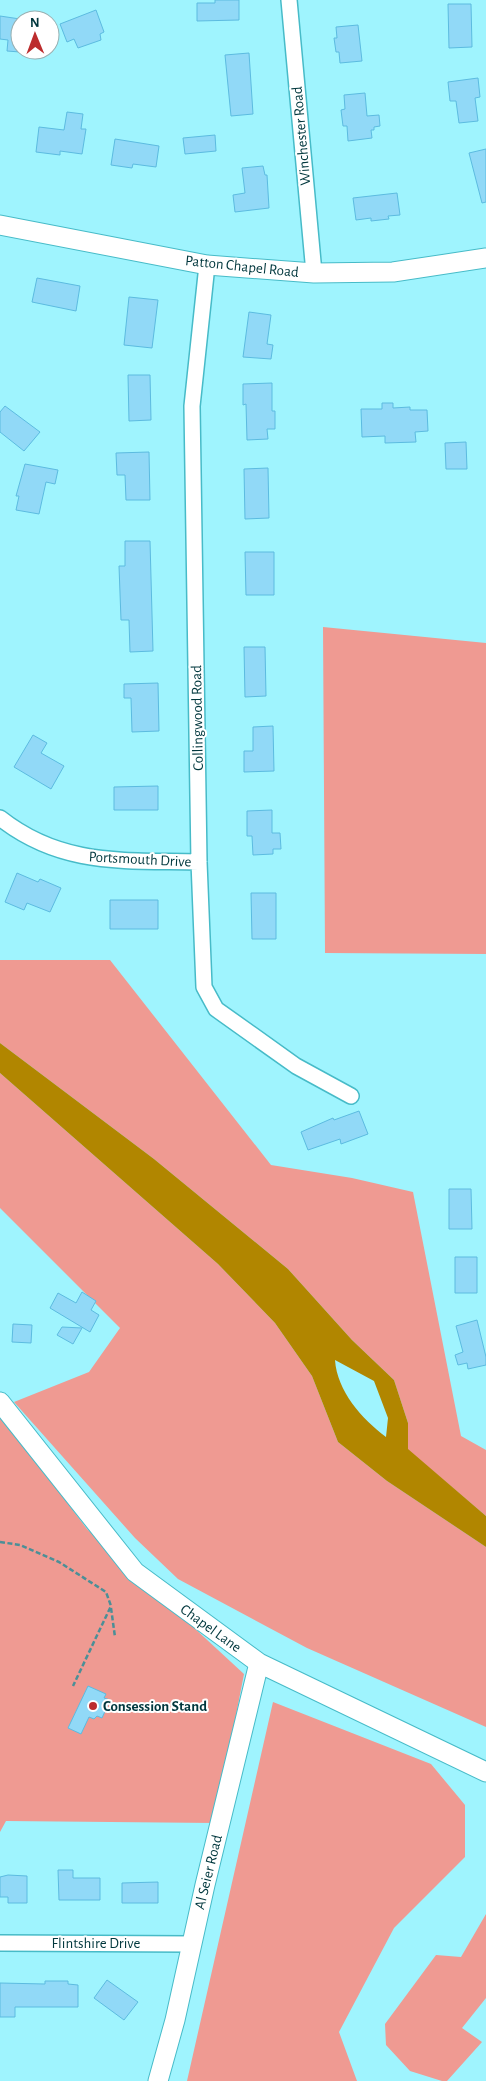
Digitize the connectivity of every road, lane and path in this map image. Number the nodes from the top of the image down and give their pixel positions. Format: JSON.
{"nodes":[{"id":1,"x":289,"y":0,"type":"edge"},
{"id":2,"x":0,"y":225,"type":"edge"},
{"id":3,"x":486,"y":258,"type":"edge"},
{"id":4,"x":207,"y":265,"type":"junction"},
{"id":5,"x":314,"y":273,"type":"junction"},
{"id":6,"x":0,"y":818,"type":"edge"},
{"id":7,"x":199,"y":862,"type":"junction"},
{"id":8,"x":351,"y":1096,"type":"dead end"},
{"id":9,"x":0,"y":1402,"type":"edge"},
{"id":10,"x":0,"y":1542,"type":"edge"},
{"id":11,"x":111,"y":1606,"type":"junction"},
{"id":12,"x":115,"y":1637,"type":"dead end"},
{"id":13,"x":259,"y":1663,"type":"junction"},
{"id":14,"x":73,"y":1686,"type":"dead end"},
{"id":15,"x":486,"y":1772,"type":"edge"},
{"id":16,"x":0,"y":1943,"type":"edge"},
{"id":17,"x":191,"y":1944,"type":"junction"},
{"id":18,"x":158,"y":2081,"type":"edge"}],
"edges":[{"from":1,"to":5,"type":"street","name":"Winchester Road"},
{"from":2,"to":4,"type":"street","name":"Patton Chapel Road"},
{"from":3,"to":5,"type":"street","name":"Patton Chapel Road"},
{"from":4,"to":5,"type":"street","name":"Patton Chapel Road"},
{"from":4,"to":7,"type":"street","name":"Collingwood Road"},
{"from":6,"to":7,"type":"street","name":"Portsmouth Drive"},
{"from":7,"to":8,"type":"street","name":"Collingwood Road"},
{"from":9,"to":13,"type":"street","name":"Chapel Lane"},
{"from":10,"to":11,"type":"path"},
{"from":11,"to":12,"type":"path"},
{"from":11,"to":14,"type":"path"},
{"from":13,"to":15,"type":"street","name":"Chapel Lane"},
{"from":13,"to":17,"type":"street","name":"Al Seier Road"},
{"from":16,"to":17,"type":"street","name":"Flintshire Drive"},
{"from":17,"to":18,"type":"street","name":"Al Seier Road"}]}
